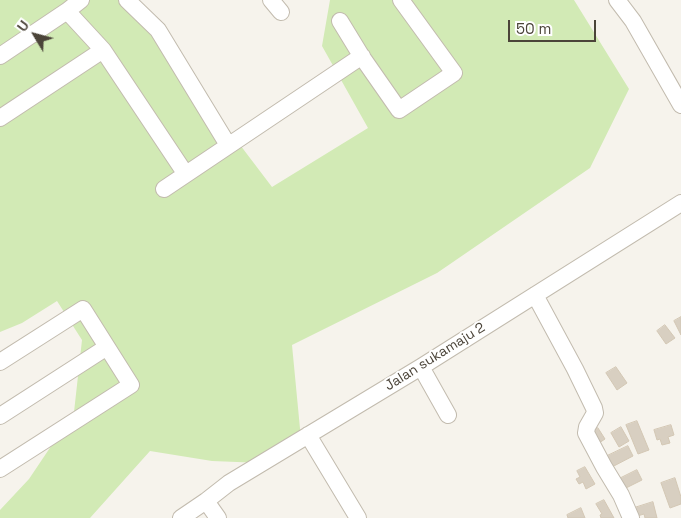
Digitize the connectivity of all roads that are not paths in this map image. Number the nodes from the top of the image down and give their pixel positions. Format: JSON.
{"nodes":[{"id":1,"x":81,"y":0,"type":"edge"},
{"id":2,"x":127,"y":0,"type":"edge"},
{"id":3,"x":401,"y":0,"type":"edge"},
{"id":4,"x":617,"y":0,"type":"edge"},
{"id":5,"x":67,"y":11,"type":"junction"},
{"id":6,"x":340,"y":21,"type":"dead end"},
{"id":7,"x":103,"y":50,"type":"junction"},
{"id":8,"x":0,"y":56,"type":"edge"},
{"id":9,"x":362,"y":56,"type":"junction"},
{"id":10,"x":681,"y":105,"type":"edge"},
{"id":11,"x":0,"y":118,"type":"edge"},
{"id":12,"x":228,"y":145,"type":"junction"},
{"id":13,"x":185,"y":173,"type":"junction"},
{"id":14,"x":164,"y":188,"type":"dead end"},
{"id":15,"x":681,"y":203,"type":"edge"},
{"id":16,"x":534,"y":295,"type":"junction"},
{"id":17,"x":108,"y":347,"type":"junction"},
{"id":18,"x":0,"y":362,"type":"edge"},
{"id":19,"x":421,"y":367,"type":"junction"},
{"id":20,"x":448,"y":415,"type":"dead end"},
{"id":21,"x":0,"y":416,"type":"edge"},
{"id":22,"x":308,"y":435,"type":"junction"},
{"id":23,"x":0,"y":469,"type":"edge"},
{"id":24,"x":206,"y":501,"type":"junction"},
{"id":25,"x":181,"y":518,"type":"edge"},
{"id":26,"x":218,"y":518,"type":"edge"},
{"id":27,"x":358,"y":518,"type":"edge"},
{"id":28,"x":632,"y":518,"type":"edge"}],
"edges":[{"from":1,"to":5,"type":"street"},
{"from":2,"to":12,"type":"street"},
{"from":3,"to":9,"type":"street"},
{"from":4,"to":10,"type":"street"},
{"from":5,"to":7,"type":"street"},
{"from":5,"to":8,"type":"street"},
{"from":6,"to":9,"type":"street"},
{"from":7,"to":11,"type":"street"},
{"from":7,"to":13,"type":"street"},
{"from":9,"to":12,"type":"street"},
{"from":12,"to":13,"type":"street"},
{"from":13,"to":14,"type":"street"},
{"from":15,"to":16,"type":"street","name":"Jalan sukamaju 2"},
{"from":16,"to":19,"type":"street","name":"Jalan sukamaju 2"},
{"from":16,"to":28,"type":"street"},
{"from":17,"to":18,"type":"street"},
{"from":17,"to":21,"type":"street"},
{"from":17,"to":23,"type":"street"},
{"from":19,"to":20,"type":"street"},
{"from":19,"to":22,"type":"street","name":"Jalan sukamaju 2"},
{"from":22,"to":24,"type":"street","name":"Jalan sukamaju 2"},
{"from":22,"to":27,"type":"street"},
{"from":24,"to":25,"type":"street","name":"Jalan sukamaju 2"},
{"from":24,"to":26,"type":"street"}]}
